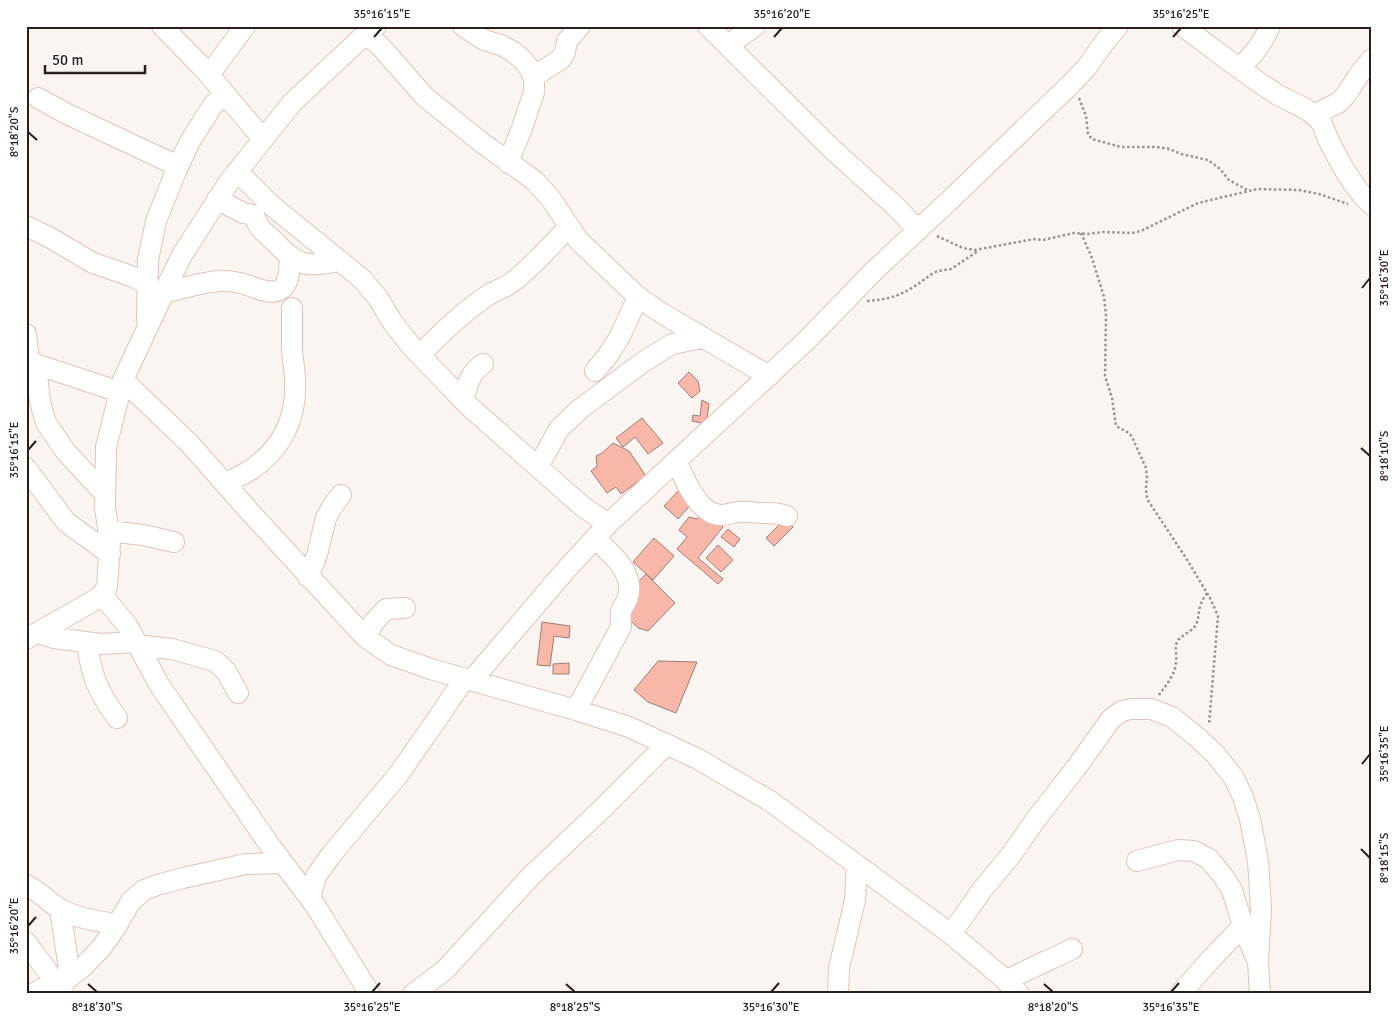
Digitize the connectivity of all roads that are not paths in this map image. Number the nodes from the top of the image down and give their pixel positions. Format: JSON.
{"nodes":[{"id":1,"x":162,"y":26,"type":"edge"},
{"id":2,"x":244,"y":26,"type":"edge"},
{"id":3,"x":463,"y":26,"type":"edge"},
{"id":4,"x":580,"y":26,"type":"edge"},
{"id":5,"x":708,"y":26,"type":"edge"},
{"id":6,"x":755,"y":26,"type":"edge"},
{"id":7,"x":1118,"y":26,"type":"edge"},
{"id":8,"x":1182,"y":26,"type":"edge"},
{"id":9,"x":1270,"y":26,"type":"edge"},
{"id":10,"x":371,"y":30,"type":"edge"},
{"id":11,"x":728,"y":46,"type":"junction"},
{"id":12,"x":1372,"y":59,"type":"edge"},
{"id":13,"x":1239,"y":68,"type":"junction"},
{"id":14,"x":209,"y":75,"type":"junction"},
{"id":15,"x":534,"y":77,"type":"junction"},
{"id":16,"x":225,"y":95,"type":"junction"},
{"id":17,"x":38,"y":98,"type":"dead end"},
{"id":18,"x":1313,"y":114,"type":"junction"},
{"id":19,"x":263,"y":139,"type":"junction"},
{"id":20,"x":508,"y":163,"type":"junction"},
{"id":21,"x":178,"y":166,"type":"junction"},
{"id":22,"x":237,"y":171,"type":"junction"},
{"id":23,"x":217,"y":199,"type":"junction"},
{"id":24,"x":1363,"y":205,"type":"edge"},
{"id":25,"x":26,"y":226,"type":"edge"},
{"id":26,"x":569,"y":227,"type":"junction"},
{"id":27,"x":919,"y":228,"type":"junction"},
{"id":28,"x":290,"y":256,"type":"junction"},
{"id":29,"x":339,"y":261,"type":"junction"},
{"id":30,"x":155,"y":289,"type":"junction"},
{"id":31,"x":638,"y":297,"type":"junction"},
{"id":32,"x":292,"y":308,"type":"dead end"},
{"id":33,"x":26,"y":334,"type":"edge"},
{"id":34,"x":702,"y":338,"type":"junction"},
{"id":35,"x":420,"y":355,"type":"junction"},
{"id":36,"x":30,"y":363,"type":"edge"},
{"id":37,"x":483,"y":364,"type":"dead end"},
{"id":38,"x":595,"y":371,"type":"dead end"},
{"id":39,"x":769,"y":376,"type":"junction"},
{"id":40,"x":122,"y":386,"type":"junction"},
{"id":41,"x":463,"y":400,"type":"junction"},
{"id":42,"x":677,"y":462,"type":"junction"},
{"id":43,"x":538,"y":467,"type":"junction"},
{"id":44,"x":26,"y":468,"type":"edge"},
{"id":45,"x":225,"y":484,"type":"junction"},
{"id":46,"x":105,"y":494,"type":"junction"},
{"id":47,"x":341,"y":494,"type":"dead end"},
{"id":48,"x":787,"y":516,"type":"dead end"},
{"id":49,"x":608,"y":524,"type":"junction"},
{"id":50,"x":108,"y":531,"type":"junction"},
{"id":51,"x":595,"y":539,"type":"junction"},
{"id":52,"x":174,"y":542,"type":"dead end"},
{"id":53,"x":110,"y":554,"type":"junction"},
{"id":54,"x":308,"y":577,"type":"junction"},
{"id":55,"x":102,"y":595,"type":"junction"},
{"id":56,"x":405,"y":608,"type":"dead end"},
{"id":57,"x":32,"y":636,"type":"edge"},
{"id":58,"x":365,"y":637,"type":"junction"},
{"id":59,"x":87,"y":642,"type":"junction"},
{"id":60,"x":137,"y":644,"type":"junction"},
{"id":61,"x":467,"y":680,"type":"junction"},
{"id":62,"x":238,"y":693,"type":"dead end"},
{"id":63,"x":576,"y":710,"type":"junction"},
{"id":64,"x":117,"y":718,"type":"dead end"},
{"id":65,"x":667,"y":744,"type":"junction"},
{"id":66,"x":1137,"y":861,"type":"dead end"},
{"id":67,"x":283,"y":863,"type":"junction"},
{"id":68,"x":857,"y":866,"type":"junction"},
{"id":69,"x":26,"y":885,"type":"edge"},
{"id":70,"x":310,"y":899,"type":"junction"},
{"id":71,"x":60,"y":909,"type":"junction"},
{"id":72,"x":118,"y":924,"type":"junction"},
{"id":73,"x":1244,"y":926,"type":"junction"},
{"id":74,"x":950,"y":934,"type":"junction"},
{"id":75,"x":26,"y":942,"type":"edge"},
{"id":76,"x":1072,"y":949,"type":"dead end"},
{"id":77,"x":1258,"y":962,"type":"junction"},
{"id":78,"x":61,"y":985,"type":"edge"},
{"id":79,"x":1013,"y":988,"type":"edge"},
{"id":80,"x":33,"y":994,"type":"edge"},
{"id":81,"x":370,"y":994,"type":"edge"},
{"id":82,"x":413,"y":994,"type":"edge"},
{"id":83,"x":838,"y":994,"type":"edge"},
{"id":84,"x":1180,"y":994,"type":"edge"},
{"id":85,"x":1260,"y":994,"type":"edge"}],
"edges":[{"from":1,"to":14,"type":"street"},
{"from":2,"to":14,"type":"street"},
{"from":3,"to":15,"type":"street"},
{"from":4,"to":15,"type":"street"},
{"from":5,"to":11,"type":"street"},
{"from":6,"to":11,"type":"street"},
{"from":7,"to":27,"type":"street"},
{"from":8,"to":13,"type":"street"},
{"from":9,"to":13,"type":"street"},
{"from":10,"to":19,"type":"street"},
{"from":10,"to":20,"type":"street"},
{"from":11,"to":27,"type":"street"},
{"from":12,"to":18,"type":"street"},
{"from":13,"to":18,"type":"street"},
{"from":14,"to":16,"type":"street"},
{"from":15,"to":20,"type":"street"},
{"from":16,"to":19,"type":"street"},
{"from":16,"to":21,"type":"street"},
{"from":17,"to":21,"type":"street"},
{"from":18,"to":24,"type":"street"},
{"from":19,"to":22,"type":"street"},
{"from":20,"to":26,"type":"street"},
{"from":21,"to":30,"type":"street"},
{"from":22,"to":23,"type":"street"},
{"from":22,"to":29,"type":"street"},
{"from":23,"to":28,"type":"street"},
{"from":23,"to":30,"type":"street"},
{"from":25,"to":30,"type":"street"},
{"from":26,"to":31,"type":"street"},
{"from":26,"to":35,"type":"street"},
{"from":27,"to":39,"type":"street"},
{"from":28,"to":29,"type":"street"},
{"from":28,"to":30,"type":"street"},
{"from":29,"to":35,"type":"street"},
{"from":30,"to":40,"type":"street"},
{"from":31,"to":34,"type":"street"},
{"from":31,"to":38,"type":"street"},
{"from":32,"to":45,"type":"street"},
{"from":33,"to":36,"type":"street"},
{"from":34,"to":39,"type":"street"},
{"from":34,"to":43,"type":"street"},
{"from":35,"to":41,"type":"street"},
{"from":36,"to":40,"type":"street"},
{"from":36,"to":46,"type":"street"},
{"from":37,"to":41,"type":"street"},
{"from":39,"to":42,"type":"street"},
{"from":40,"to":45,"type":"street"},
{"from":40,"to":46,"type":"street"},
{"from":41,"to":43,"type":"street"},
{"from":42,"to":48,"type":"street"},
{"from":42,"to":49,"type":"street"},
{"from":43,"to":49,"type":"street"},
{"from":44,"to":53,"type":"street"},
{"from":45,"to":54,"type":"street"},
{"from":46,"to":50,"type":"street"},
{"from":47,"to":54,"type":"street"},
{"from":49,"to":51,"type":"street"},
{"from":50,"to":52,"type":"street"},
{"from":50,"to":53,"type":"street"},
{"from":51,"to":61,"type":"street"},
{"from":51,"to":63,"type":"street"},
{"from":53,"to":55,"type":"street"},
{"from":54,"to":58,"type":"street"},
{"from":55,"to":57,"type":"street"},
{"from":55,"to":60,"type":"street"},
{"from":56,"to":58,"type":"street"},
{"from":57,"to":59,"type":"street"},
{"from":58,"to":61,"type":"street"},
{"from":59,"to":60,"type":"street"},
{"from":59,"to":64,"type":"street"},
{"from":60,"to":62,"type":"street"},
{"from":60,"to":67,"type":"street"},
{"from":61,"to":63,"type":"street"},
{"from":61,"to":70,"type":"street"},
{"from":63,"to":65,"type":"street"},
{"from":65,"to":68,"type":"street"},
{"from":65,"to":82,"type":"street"},
{"from":66,"to":73,"type":"street"},
{"from":67,"to":70,"type":"street"},
{"from":67,"to":72,"type":"street"},
{"from":68,"to":74,"type":"street"},
{"from":68,"to":83,"type":"street"},
{"from":69,"to":71,"type":"street"},
{"from":70,"to":81,"type":"street"},
{"from":71,"to":72,"type":"street"},
{"from":71,"to":78,"type":"street"},
{"from":72,"to":78,"type":"street"},
{"from":73,"to":77,"type":"street"},
{"from":73,"to":84,"type":"street"},
{"from":74,"to":77,"type":"street"},
{"from":74,"to":79,"type":"street"},
{"from":75,"to":78,"type":"street"},
{"from":76,"to":79,"type":"street"},
{"from":77,"to":85,"type":"street"},
{"from":78,"to":80,"type":"street"}]}
